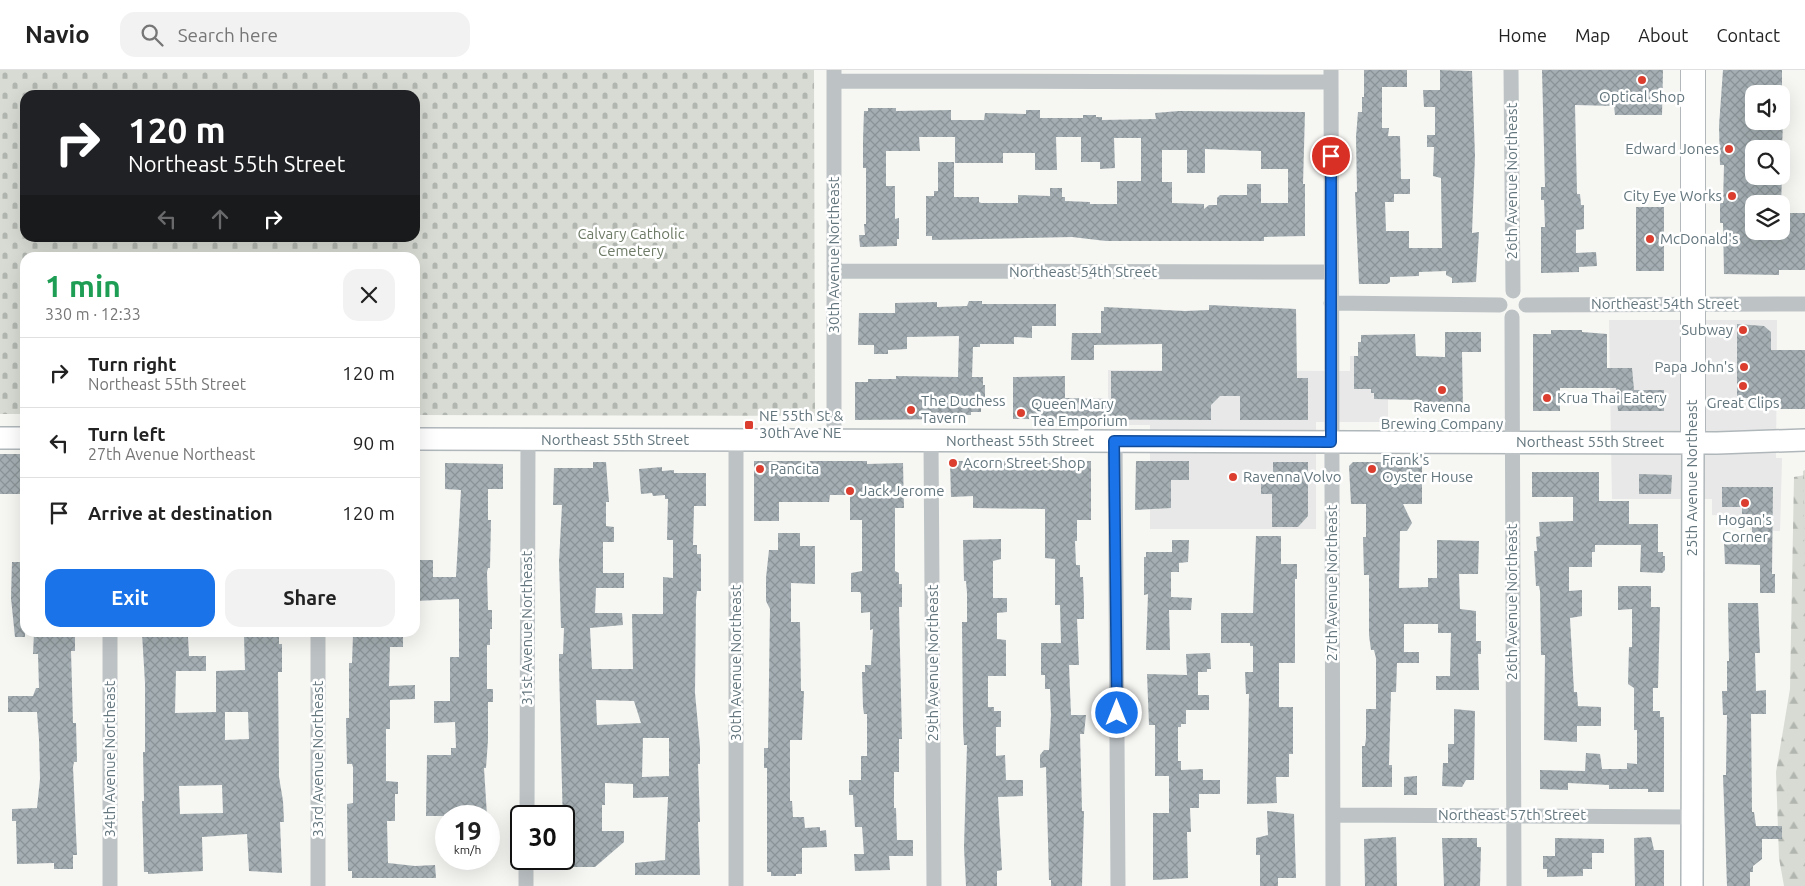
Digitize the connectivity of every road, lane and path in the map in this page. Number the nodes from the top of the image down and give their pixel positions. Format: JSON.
{"nodes":[{"id":1,"x":1511,"y":70,"type":"edge"},
{"id":2,"x":1693,"y":70,"type":"edge"},
{"id":3,"x":834,"y":75,"type":"edge"},
{"id":4,"x":1029,"y":76,"type":"edge"},
{"id":5,"x":1331,"y":76,"type":"edge"},
{"id":6,"x":834,"y":271,"type":"junction"},
{"id":7,"x":1331,"y":272,"type":"junction"},
{"id":8,"x":1513,"y":292,"type":"junction"},
{"id":9,"x":1331,"y":304,"type":"junction"},
{"id":10,"x":1692,"y":304,"type":"junction"},
{"id":11,"x":1805,"y":304,"type":"edge"},
{"id":12,"x":1500,"y":305,"type":"junction"},
{"id":13,"x":1526,"y":305,"type":"junction"},
{"id":14,"x":1512,"y":317,"type":"junction"},
{"id":15,"x":0,"y":438,"type":"edge"},
{"id":16,"x":20,"y":438,"type":"edge"},
{"id":17,"x":420,"y":439,"type":"edge"},
{"id":18,"x":528,"y":439,"type":"junction"},
{"id":19,"x":736,"y":440,"type":"junction"},
{"id":20,"x":834,"y":440,"type":"junction"},
{"id":21,"x":1805,"y":440,"type":"edge"},
{"id":22,"x":931,"y":441,"type":"junction"},
{"id":23,"x":1114,"y":441,"type":"junction"},
{"id":24,"x":1331,"y":442,"type":"junction"},
{"id":25,"x":1512,"y":442,"type":"junction"},
{"id":26,"x":1692,"y":442,"type":"junction"},
{"id":27,"x":110,"y":637,"type":"edge"},
{"id":28,"x":318,"y":637,"type":"edge"},
{"id":29,"x":527,"y":805,"type":"edge"},
{"id":30,"x":1333,"y":814,"type":"junction"},
{"id":31,"x":1514,"y":815,"type":"junction"},
{"id":32,"x":1691,"y":816,"type":"junction"},
{"id":33,"x":526,"y":870,"type":"edge"},
{"id":34,"x":110,"y":886,"type":"edge"},
{"id":35,"x":318,"y":886,"type":"edge"},
{"id":36,"x":526,"y":886,"type":"edge"},
{"id":37,"x":736,"y":886,"type":"edge"},
{"id":38,"x":934,"y":886,"type":"edge"},
{"id":39,"x":1118,"y":886,"type":"edge"},
{"id":40,"x":1333,"y":886,"type":"edge"},
{"id":41,"x":1514,"y":886,"type":"edge"},
{"id":42,"x":1692,"y":886,"type":"edge"}],
"edges":[{"from":1,"to":8,"type":"street","name":"26th Avenue Northeast"},
{"from":2,"to":10,"type":"main road","name":"25th Avenue Northeast"},
{"from":3,"to":4,"type":"street"},
{"from":3,"to":6,"type":"street","name":"30th Avenue Northeast"},
{"from":4,"to":5,"type":"street"},
{"from":5,"to":7,"type":"street","name":"27th Avenue Northeast"},
{"from":6,"to":7,"type":"street","name":"Northeast 54th Street"},
{"from":6,"to":20,"type":"street","name":"30th Avenue Northeast"},
{"from":7,"to":9,"type":"street","name":"27th Avenue Northeast"},
{"from":8,"to":12,"type":"street"},
{"from":8,"to":13,"type":"street"},
{"from":9,"to":12,"type":"street"},
{"from":9,"to":24,"type":"street","name":"27th Avenue Northeast"},
{"from":10,"to":11,"type":"street","name":"Northeast 54th Street"},
{"from":10,"to":13,"type":"street","name":"Northeast 54th Street"},
{"from":10,"to":26,"type":"main road","name":"25th Avenue Northeast"},
{"from":12,"to":14,"type":"street"},
{"from":13,"to":14,"type":"street"},
{"from":14,"to":25,"type":"street","name":"26th Avenue Northeast"},
{"from":15,"to":16,"type":"main road"},
{"from":17,"to":18,"type":"main road","name":"Northeast 55th Street"},
{"from":18,"to":19,"type":"main road","name":"Northeast 55th Street"},
{"from":18,"to":29,"type":"street","name":"31st Avenue Northeast"},
{"from":19,"to":20,"type":"main road","name":"Northeast 55th Street"},
{"from":19,"to":37,"type":"street","name":"30th Avenue Northeast"},
{"from":20,"to":22,"type":"main road","name":"Northeast 55th Street"},
{"from":21,"to":26,"type":"main road","name":"Northeast 55th Street"},
{"from":22,"to":23,"type":"main road","name":"Northeast 55th Street"},
{"from":22,"to":38,"type":"street","name":"29th Avenue Northeast"},
{"from":23,"to":24,"type":"main road","name":"Northeast 55th Street"},
{"from":23,"to":39,"type":"street"},
{"from":24,"to":25,"type":"main road","name":"Northeast 55th Street"},
{"from":24,"to":30,"type":"street","name":"27th Avenue Northeast"},
{"from":25,"to":26,"type":"main road","name":"Northeast 55th Street"},
{"from":25,"to":31,"type":"street","name":"26th Avenue Northeast"},
{"from":26,"to":32,"type":"main road","name":"25th Avenue Northeast"},
{"from":27,"to":34,"type":"street","name":"34th Avenue Northeast"},
{"from":28,"to":35,"type":"street","name":"33rd Avenue Northeast"},
{"from":30,"to":31,"type":"street","name":"Northeast 57th Street"},
{"from":30,"to":40,"type":"street","name":"27th Avenue Northeast"},
{"from":31,"to":32,"type":"street","name":"Northeast 57th Street"},
{"from":31,"to":41,"type":"street","name":"26th Avenue Northeast"},
{"from":32,"to":42,"type":"main road","name":"25th Avenue Northeast"},
{"from":33,"to":36,"type":"street"}]}
